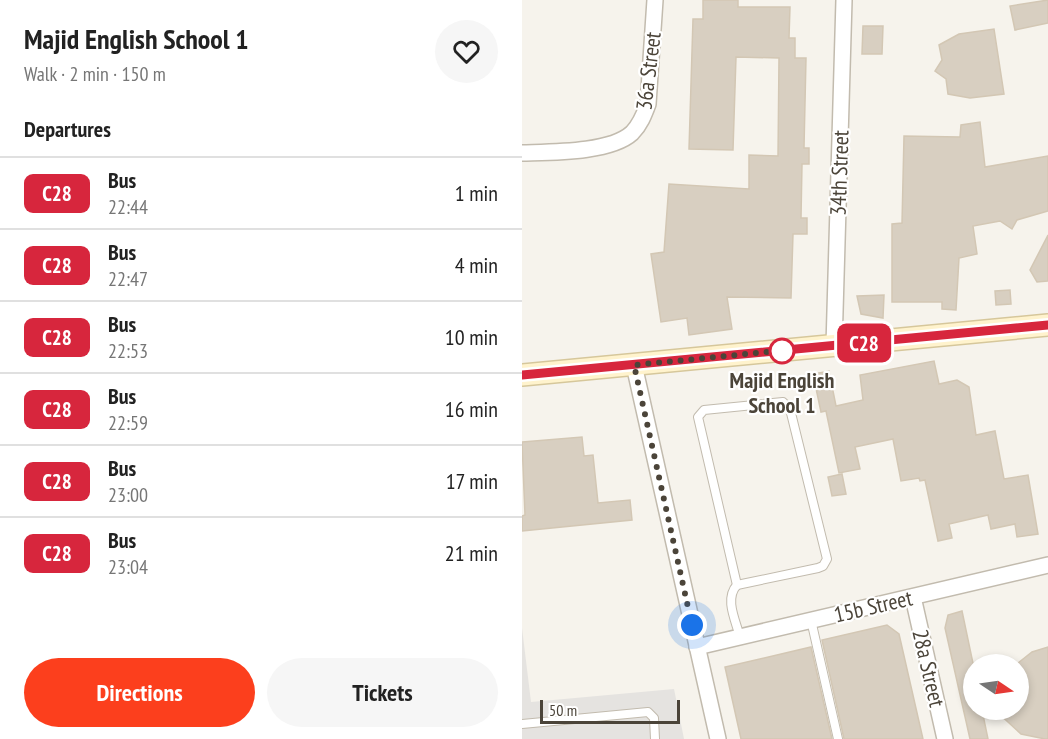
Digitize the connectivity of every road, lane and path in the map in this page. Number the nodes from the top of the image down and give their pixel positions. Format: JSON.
{"nodes":[{"id":1,"x":655,"y":0,"type":"edge"},
{"id":2,"x":844,"y":0,"type":"edge"},
{"id":3,"x":522,"y":153,"type":"edge"},
{"id":4,"x":1048,"y":325,"type":"edge"},
{"id":5,"x":834,"y":346,"type":"junction"},
{"id":6,"x":634,"y":365,"type":"junction"},
{"id":7,"x":522,"y":375,"type":"edge"},
{"id":8,"x":1048,"y":565,"type":"edge"},
{"id":9,"x":737,"y":585,"type":"junction"},
{"id":10,"x":913,"y":597,"type":"junction"},
{"id":11,"x":811,"y":620,"type":"junction"},
{"id":12,"x":740,"y":637,"type":"junction"},
{"id":13,"x":697,"y":647,"type":"junction"},
{"id":14,"x":522,"y":724,"type":"edge"},
{"id":15,"x":655,"y":739,"type":"edge"},
{"id":16,"x":718,"y":739,"type":"edge"},
{"id":17,"x":838,"y":739,"type":"edge"},
{"id":18,"x":945,"y":739,"type":"edge"}],
"edges":[{"from":1,"to":3,"type":"street","name":"36a Street"},
{"from":2,"to":5,"type":"street","name":"34th Street"},
{"from":4,"to":5,"type":"street"},
{"from":5,"to":6,"type":"street"},
{"from":6,"to":7,"type":"street"},
{"from":6,"to":13,"type":"street"},
{"from":8,"to":10,"type":"street","name":"15b Street"},
{"from":9,"to":9,"type":"lane"},
{"from":9,"to":12,"type":"lane"},
{"from":10,"to":11,"type":"street","name":"15b Street"},
{"from":10,"to":18,"type":"street","name":"28a Street"},
{"from":11,"to":12,"type":"street","name":"15b Street"},
{"from":11,"to":17,"type":"lane"},
{"from":12,"to":13,"type":"street","name":"15b Street"},
{"from":13,"to":16,"type":"street"},
{"from":14,"to":15,"type":"lane"}]}
